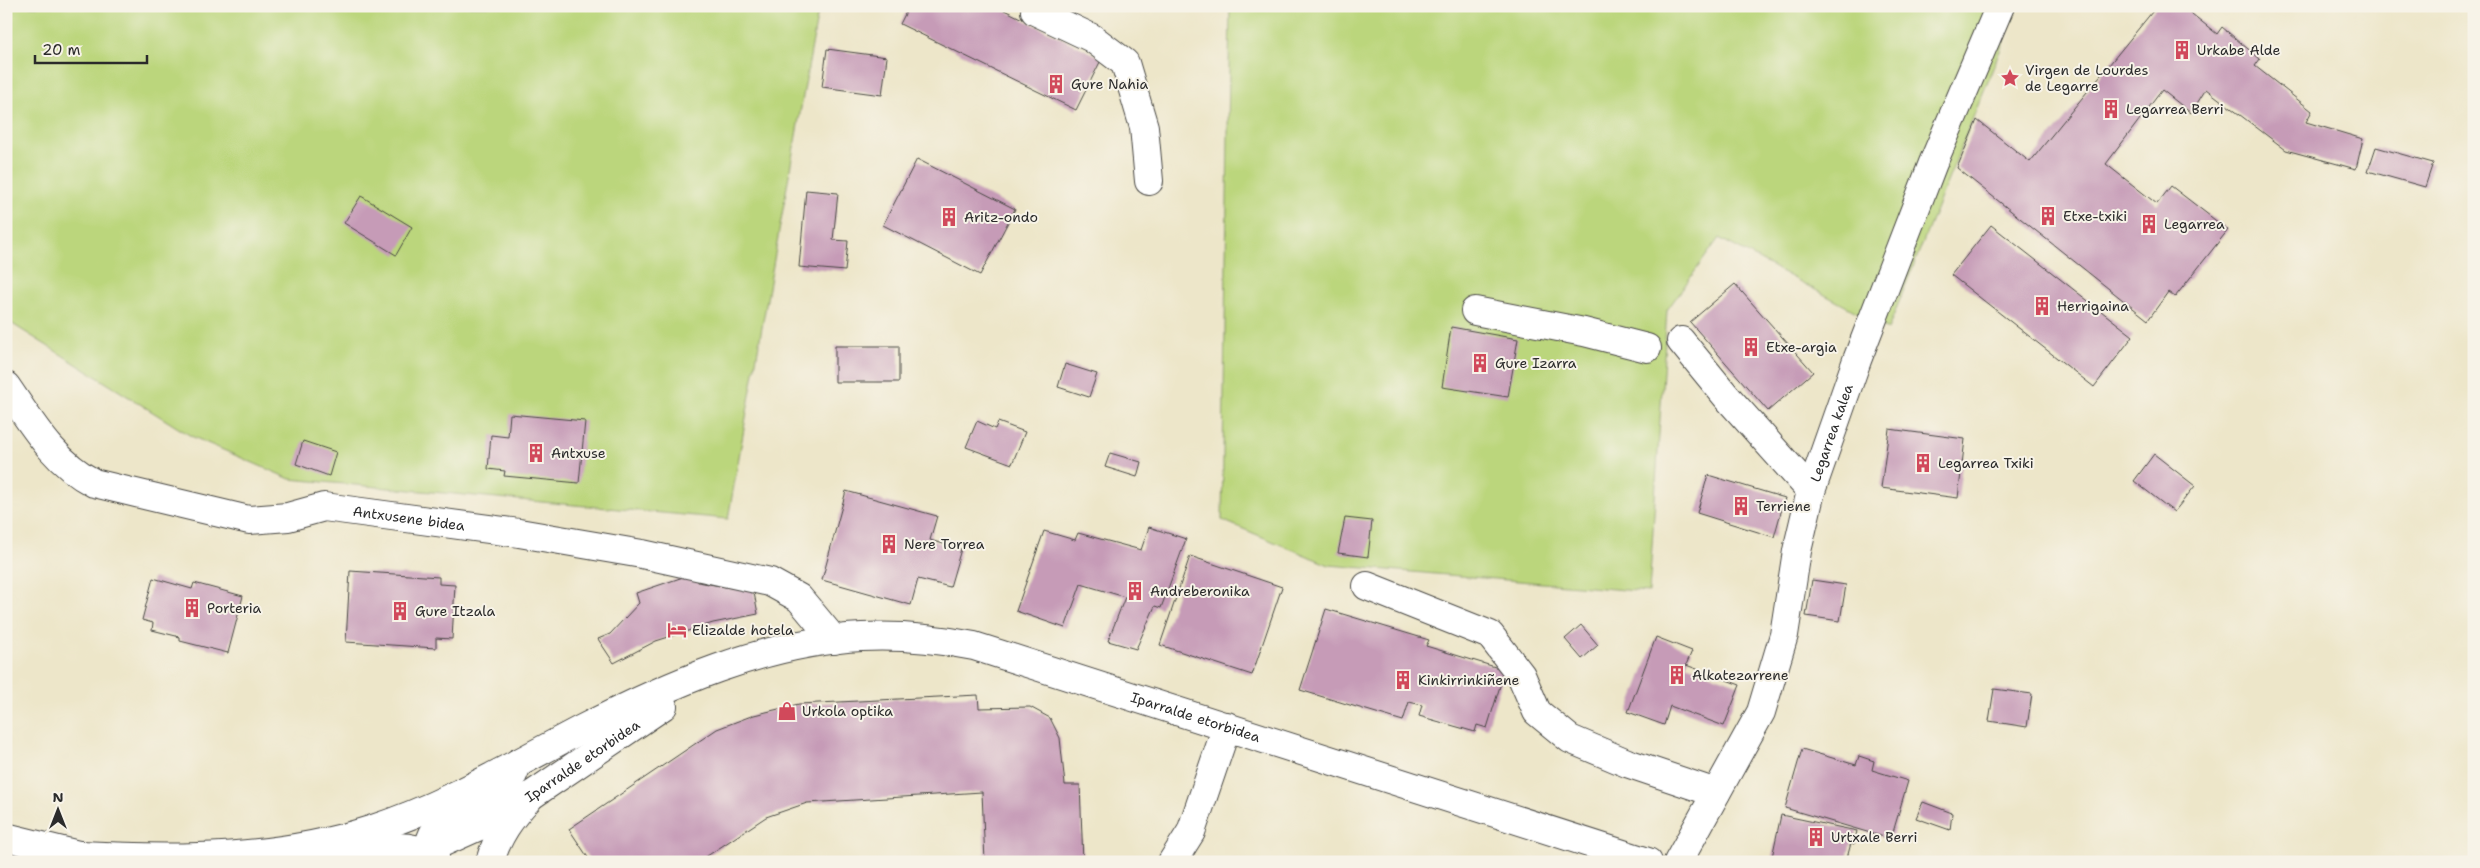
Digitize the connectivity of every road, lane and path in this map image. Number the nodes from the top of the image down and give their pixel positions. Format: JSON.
{"nodes":[{"id":1,"x":2000,"y":6,"type":"edge"},
{"id":2,"x":1035,"y":11,"type":"dead end"},
{"id":3,"x":1150,"y":181,"type":"dead end"},
{"id":4,"x":1475,"y":311,"type":"dead end"},
{"id":5,"x":1680,"y":341,"type":"dead end"},
{"id":6,"x":1647,"y":348,"type":"dead end"},
{"id":7,"x":6,"y":386,"type":"edge"},
{"id":8,"x":1811,"y":491,"type":"junction"},
{"id":9,"x":1367,"y":586,"type":"dead end"},
{"id":10,"x":834,"y":640,"type":"junction"},
{"id":11,"x":735,"y":662,"type":"junction"},
{"id":12,"x":1227,"y":726,"type":"junction"},
{"id":13,"x":518,"y":763,"type":"junction"},
{"id":14,"x":1716,"y":793,"type":"junction"},
{"id":15,"x":530,"y":797,"type":"junction"},
{"id":16,"x":6,"y":836,"type":"edge"},
{"id":17,"x":281,"y":850,"type":"junction"},
{"id":18,"x":93,"y":858,"type":"edge"},
{"id":19,"x":431,"y":858,"type":"edge"},
{"id":20,"x":310,"y":862,"type":"edge"},
{"id":21,"x":399,"y":862,"type":"edge"},
{"id":22,"x":490,"y":862,"type":"edge"},
{"id":23,"x":1172,"y":862,"type":"edge"},
{"id":24,"x":1648,"y":862,"type":"edge"},
{"id":25,"x":1678,"y":862,"type":"edge"}],
"edges":[{"from":1,"to":8,"type":"street","name":"Legarrea kalea"},
{"from":2,"to":3,"type":"street"},
{"from":4,"to":6,"type":"street"},
{"from":5,"to":8,"type":"street"},
{"from":7,"to":10,"type":"street","name":"Antxusene bidea"},
{"from":8,"to":14,"type":"street","name":"Legarrea kalea"},
{"from":9,"to":14,"type":"street"},
{"from":10,"to":11,"type":"street","name":"Iparralde etorbidea"},
{"from":10,"to":12,"type":"street","name":"Iparralde etorbidea"},
{"from":11,"to":13,"type":"street","name":"Iparralde etorbidea"},
{"from":11,"to":15,"type":"street","name":"Iparralde etorbidea"},
{"from":12,"to":23,"type":"street"},
{"from":12,"to":24,"type":"street","name":"Iparralde etorbidea"},
{"from":13,"to":17,"type":"street","name":"Iparralde etorbidea"},
{"from":13,"to":19,"type":"street"},
{"from":14,"to":25,"type":"street","name":"Legarrea kalea"},
{"from":15,"to":19,"type":"street","name":"Iparralde etorbidea"},
{"from":15,"to":22,"type":"street"},
{"from":16,"to":18,"type":"street","name":"Iparralde etorbidea"},
{"from":17,"to":18,"type":"street","name":"Iparralde etorbidea"},
{"from":17,"to":20,"type":"street"},
{"from":19,"to":20,"type":"street"},
{"from":19,"to":21,"type":"street","name":"Iparralde etorbidea"}]}
